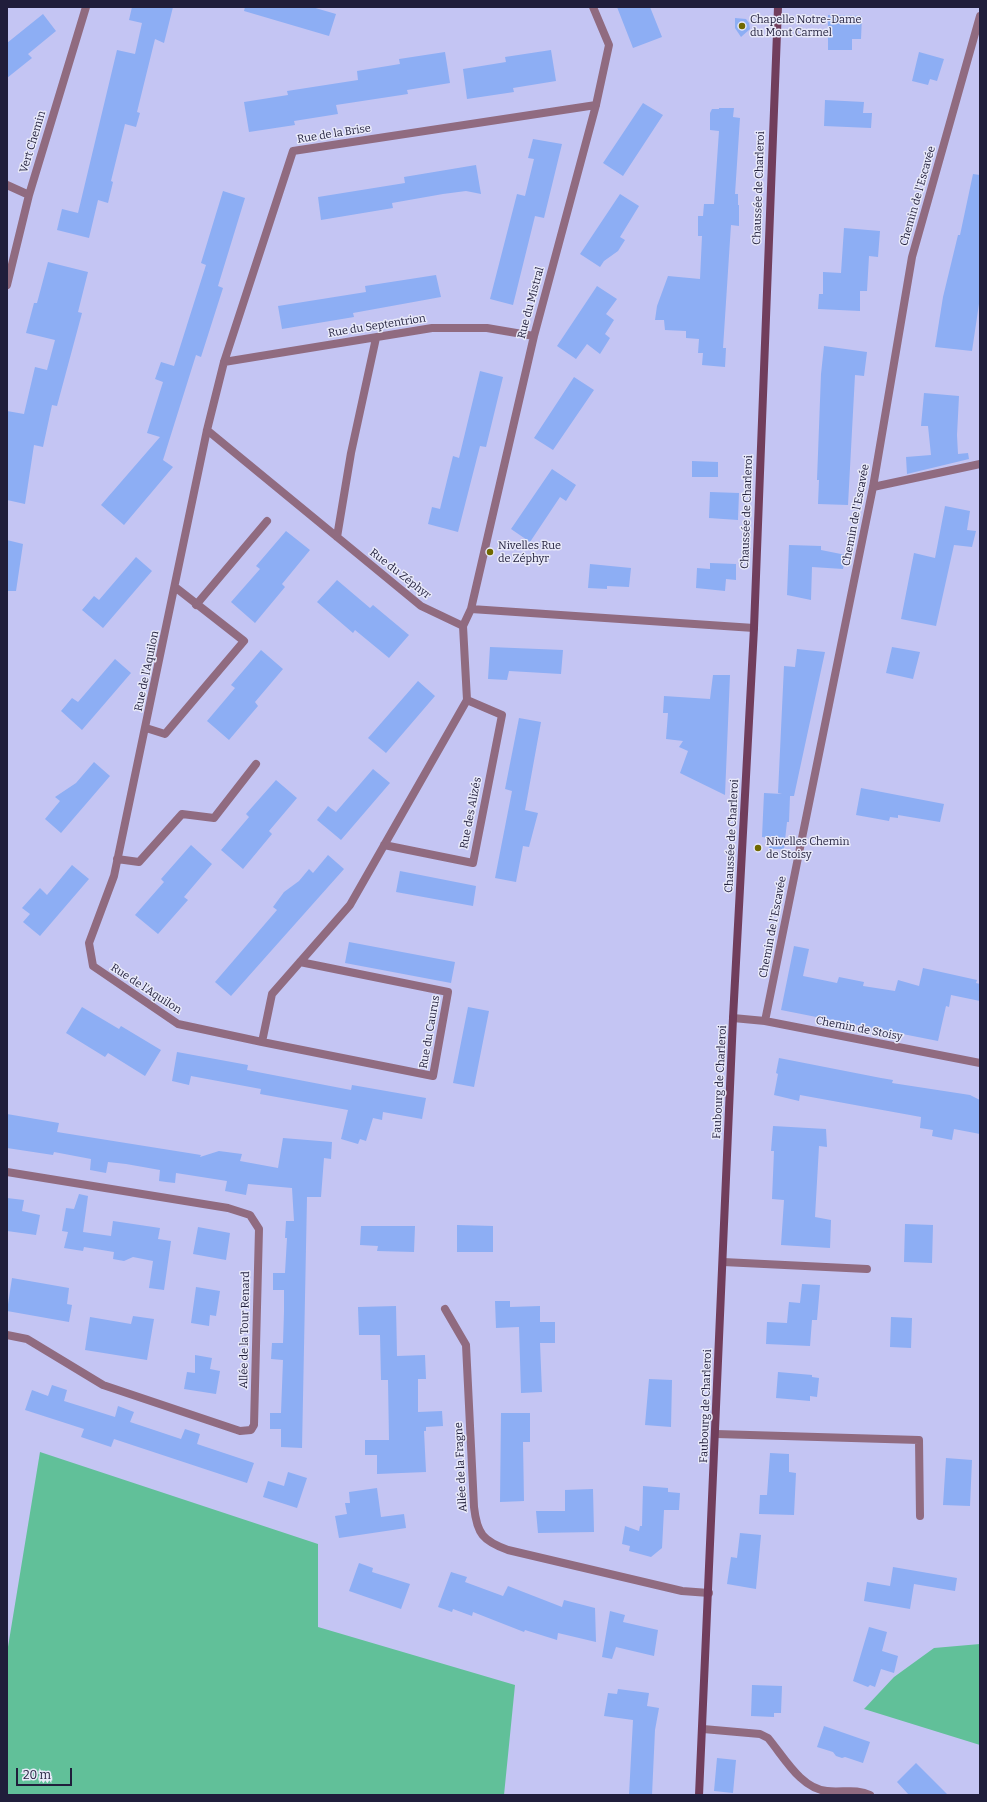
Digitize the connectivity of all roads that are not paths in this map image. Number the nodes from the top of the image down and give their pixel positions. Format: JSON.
{"nodes":[{"id":1,"x":86,"y":7,"type":"edge"},
{"id":2,"x":593,"y":7,"type":"edge"},
{"id":3,"x":778,"y":7,"type":"edge"},
{"id":4,"x":980,"y":16,"type":"edge"},
{"id":5,"x":596,"y":105,"type":"junction"},
{"id":6,"x":7,"y":184,"type":"edge"},
{"id":7,"x":28,"y":195,"type":"junction"},
{"id":8,"x":7,"y":285,"type":"edge"},
{"id":9,"x":534,"y":336,"type":"junction"},
{"id":10,"x":376,"y":338,"type":"junction"},
{"id":11,"x":224,"y":362,"type":"junction"},
{"id":12,"x":207,"y":430,"type":"junction"},
{"id":13,"x":980,"y":464,"type":"edge"},
{"id":14,"x":873,"y":487,"type":"junction"},
{"id":15,"x":267,"y":521,"type":"dead end"},
{"id":16,"x":337,"y":537,"type":"junction"},
{"id":17,"x":175,"y":587,"type":"junction"},
{"id":18,"x":196,"y":604,"type":"junction"},
{"id":19,"x":471,"y":609,"type":"junction"},
{"id":20,"x":463,"y":626,"type":"junction"},
{"id":21,"x":754,"y":628,"type":"junction"},
{"id":22,"x":467,"y":700,"type":"junction"},
{"id":23,"x":146,"y":728,"type":"junction"},
{"id":24,"x":256,"y":764,"type":"dead end"},
{"id":25,"x":384,"y":845,"type":"junction"},
{"id":26,"x":118,"y":859,"type":"junction"},
{"id":27,"x":300,"y":962,"type":"junction"},
{"id":28,"x":733,"y":1018,"type":"junction"},
{"id":29,"x":765,"y":1021,"type":"junction"},
{"id":30,"x":262,"y":1042,"type":"junction"},
{"id":31,"x":980,"y":1063,"type":"edge"},
{"id":32,"x":7,"y":1172,"type":"edge"},
{"id":33,"x":723,"y":1262,"type":"junction"},
{"id":34,"x":867,"y":1269,"type":"dead end"},
{"id":35,"x":445,"y":1309,"type":"dead end"},
{"id":36,"x":7,"y":1335,"type":"edge"},
{"id":37,"x":716,"y":1434,"type":"junction"},
{"id":38,"x":920,"y":1516,"type":"dead end"},
{"id":39,"x":709,"y":1593,"type":"junction"},
{"id":40,"x":703,"y":1729,"type":"junction"},
{"id":41,"x":699,"y":1795,"type":"edge"},
{"id":42,"x":870,"y":1795,"type":"edge"}],
"edges":[{"from":1,"to":7,"type":"street","name":"Vert Chemin"},
{"from":2,"to":5,"type":"street","name":"Rue du Mistral"},
{"from":3,"to":21,"type":"main road","name":"Chaussée de Charleroi"},
{"from":4,"to":14,"type":"street","name":"Chemin de l'Escavée"},
{"from":5,"to":9,"type":"street","name":"Rue du Mistral"},
{"from":5,"to":11,"type":"street","name":"Rue de la Brise"},
{"from":6,"to":7,"type":"street"},
{"from":7,"to":8,"type":"street","name":"Vert Chemin"},
{"from":9,"to":10,"type":"street","name":"Rue du Septentrion"},
{"from":9,"to":19,"type":"street","name":"Rue du Mistral"},
{"from":10,"to":11,"type":"street","name":"Rue du Septentrion"},
{"from":10,"to":16,"type":"street"},
{"from":11,"to":12,"type":"street","name":"Rue de la Brise"},
{"from":12,"to":16,"type":"street","name":"Rue du Zéphyr"},
{"from":12,"to":17,"type":"street","name":"Rue de l'Aquilon"},
{"from":13,"to":14,"type":"street"},
{"from":14,"to":29,"type":"street","name":"Chemin de l'Escavée"},
{"from":15,"to":18,"type":"street"},
{"from":16,"to":20,"type":"street","name":"Rue du Zéphyr"},
{"from":17,"to":18,"type":"street"},
{"from":17,"to":23,"type":"street","name":"Rue de l'Aquilon"},
{"from":18,"to":23,"type":"street"},
{"from":19,"to":20,"type":"street"},
{"from":19,"to":21,"type":"street"},
{"from":20,"to":22,"type":"street"},
{"from":21,"to":28,"type":"main road","name":"Chaussée de Charleroi"},
{"from":22,"to":25,"type":"street"},
{"from":22,"to":25,"type":"street","name":"Rue des Alizés"},
{"from":23,"to":26,"type":"street","name":"Rue de l'Aquilon"},
{"from":24,"to":26,"type":"street"},
{"from":25,"to":27,"type":"street"},
{"from":26,"to":30,"type":"street","name":"Rue de l'Aquilon"},
{"from":27,"to":30,"type":"street"},
{"from":27,"to":30,"type":"street","name":"Rue du Caurus"},
{"from":28,"to":29,"type":"street","name":"Chemin de Stoisy"},
{"from":28,"to":33,"type":"main road","name":"Faubourg de Charleroi"},
{"from":29,"to":31,"type":"street","name":"Chemin de Stoisy"},
{"from":32,"to":36,"type":"street","name":"Allée de la Tour Renard"},
{"from":33,"to":34,"type":"street"},
{"from":33,"to":37,"type":"main road","name":"Faubourg de Charleroi"},
{"from":35,"to":39,"type":"street","name":"Allée de la Fragne"},
{"from":37,"to":38,"type":"street"},
{"from":37,"to":39,"type":"main road","name":"Faubourg de Charleroi"},
{"from":39,"to":40,"type":"main road","name":"Faubourg de Charleroi"},
{"from":40,"to":41,"type":"main road","name":"Faubourg de Charleroi"},
{"from":40,"to":42,"type":"street"}]}
